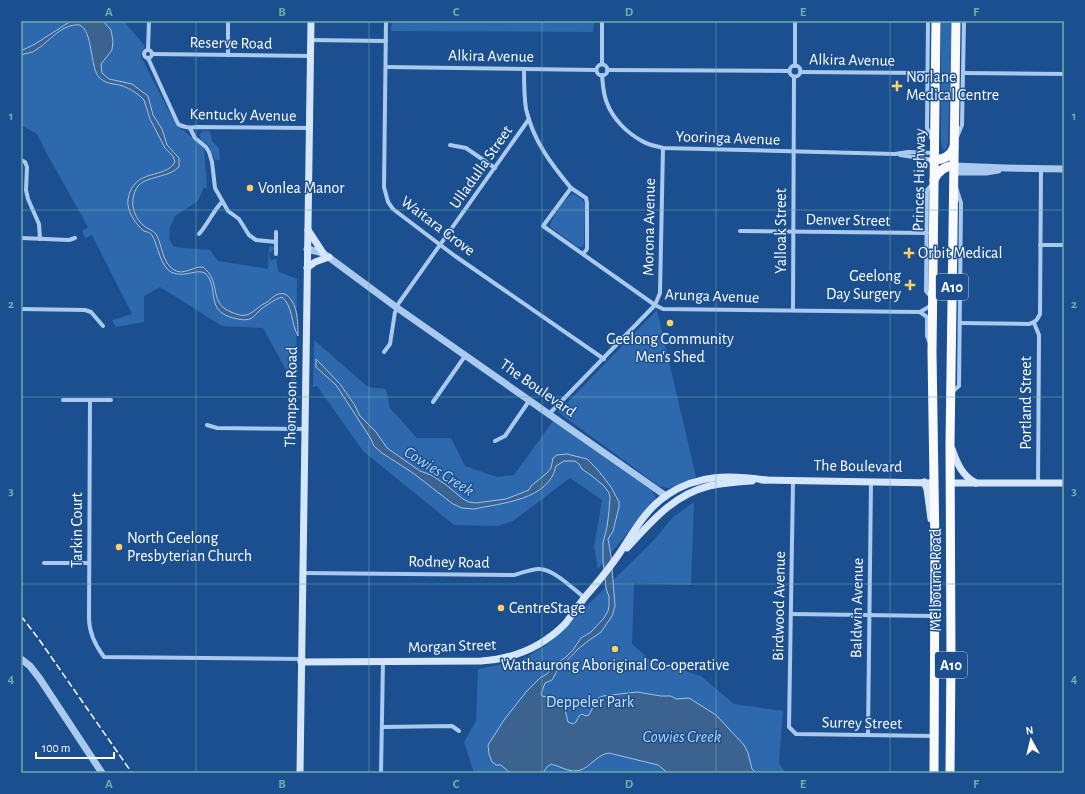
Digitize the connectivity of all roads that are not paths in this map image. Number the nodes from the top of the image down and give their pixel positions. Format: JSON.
{"nodes":[{"id":1,"x":149,"y":21,"type":"edge"},
{"id":2,"x":228,"y":21,"type":"edge"},
{"id":3,"x":311,"y":21,"type":"edge"},
{"id":4,"x":386,"y":21,"type":"edge"},
{"id":5,"x":602,"y":21,"type":"edge"},
{"id":6,"x":795,"y":21,"type":"edge"},
{"id":7,"x":928,"y":21,"type":"edge"},
{"id":8,"x":936,"y":21,"type":"edge"},
{"id":9,"x":956,"y":21,"type":"edge"},
{"id":10,"x":964,"y":21,"type":"edge"},
{"id":11,"x":310,"y":40,"type":"junction"},
{"id":12,"x":386,"y":41,"type":"junction"},
{"id":13,"x":148,"y":50,"type":"junction"},
{"id":14,"x":152,"y":54,"type":"junction"},
{"id":15,"x":228,"y":55,"type":"junction"},
{"id":16,"x":310,"y":56,"type":"junction"},
{"id":17,"x":148,"y":58,"type":"junction"},
{"id":18,"x":602,"y":64,"type":"junction"},
{"id":19,"x":795,"y":66,"type":"junction"},
{"id":20,"x":386,"y":67,"type":"junction"},
{"id":21,"x":524,"y":69,"type":"junction"},
{"id":22,"x":596,"y":70,"type":"junction"},
{"id":23,"x":608,"y":70,"type":"junction"},
{"id":24,"x":789,"y":71,"type":"junction"},
{"id":25,"x":800,"y":72,"type":"junction"},
{"id":26,"x":927,"y":73,"type":"junction"},
{"id":27,"x":963,"y":73,"type":"junction"},
{"id":28,"x":1064,"y":74,"type":"edge"},
{"id":29,"x":602,"y":75,"type":"junction"},
{"id":30,"x":794,"y":77,"type":"junction"},
{"id":31,"x":529,"y":119,"type":"junction"},
{"id":32,"x":190,"y":128,"type":"junction"},
{"id":33,"x":309,"y":128,"type":"junction"},
{"id":34,"x":954,"y":144,"type":"junction"},
{"id":35,"x":450,"y":145,"type":"dead end"},
{"id":36,"x":663,"y":148,"type":"junction"},
{"id":37,"x":794,"y":152,"type":"junction"},
{"id":38,"x":895,"y":154,"type":"junction"},
{"id":39,"x":21,"y":160,"type":"edge"},
{"id":40,"x":944,"y":163,"type":"junction"},
{"id":41,"x":494,"y":168,"type":"junction"},
{"id":42,"x":1041,"y":168,"type":"junction"},
{"id":43,"x":1064,"y":169,"type":"edge"},
{"id":44,"x":934,"y":182,"type":"junction"},
{"id":45,"x":571,"y":188,"type":"junction"},
{"id":46,"x":222,"y":202,"type":"junction"},
{"id":47,"x":307,"y":230,"type":"junction"},
{"id":48,"x":740,"y":231,"type":"dead end"},
{"id":49,"x":276,"y":232,"type":"dead end"},
{"id":50,"x":793,"y":232,"type":"junction"},
{"id":51,"x":927,"y":233,"type":"junction"},
{"id":52,"x":199,"y":234,"type":"dead end"},
{"id":53,"x":21,"y":238,"type":"edge"},
{"id":54,"x":75,"y":238,"type":"dead end"},
{"id":55,"x":40,"y":239,"type":"junction"},
{"id":56,"x":276,"y":242,"type":"junction"},
{"id":57,"x":440,"y":244,"type":"junction"},
{"id":58,"x":1040,"y":245,"type":"junction"},
{"id":59,"x":1064,"y":245,"type":"edge"},
{"id":60,"x":307,"y":249,"type":"junction"},
{"id":61,"x":276,"y":254,"type":"dead end"},
{"id":62,"x":583,"y":254,"type":"junction"},
{"id":63,"x":326,"y":255,"type":"junction"},
{"id":64,"x":307,"y":268,"type":"junction"},
{"id":65,"x":932,"y":302,"type":"junction"},
{"id":66,"x":655,"y":305,"type":"junction"},
{"id":67,"x":397,"y":308,"type":"junction"},
{"id":68,"x":21,"y":309,"type":"edge"},
{"id":69,"x":793,"y":310,"type":"junction"},
{"id":70,"x":920,"y":312,"type":"junction"},
{"id":71,"x":960,"y":323,"type":"junction"},
{"id":72,"x":1034,"y":323,"type":"junction"},
{"id":73,"x":103,"y":326,"type":"dead end"},
{"id":74,"x":932,"y":346,"type":"junction"},
{"id":75,"x":384,"y":352,"type":"dead end"},
{"id":76,"x":465,"y":356,"type":"junction"},
{"id":77,"x":604,"y":359,"type":"junction"},
{"id":78,"x":950,"y":393,"type":"junction"},
{"id":79,"x":63,"y":400,"type":"dead end"},
{"id":80,"x":90,"y":400,"type":"junction"},
{"id":81,"x":110,"y":400,"type":"dead end"},
{"id":82,"x":530,"y":400,"type":"junction"},
{"id":83,"x":433,"y":402,"type":"dead end"},
{"id":84,"x":549,"y":414,"type":"junction"},
{"id":85,"x":207,"y":425,"type":"dead end"},
{"id":86,"x":304,"y":429,"type":"junction"},
{"id":87,"x":495,"y":441,"type":"dead end"},
{"id":88,"x":950,"y":444,"type":"junction"},
{"id":89,"x":766,"y":480,"type":"junction"},
{"id":90,"x":793,"y":481,"type":"junction"},
{"id":91,"x":871,"y":482,"type":"junction"},
{"id":92,"x":924,"y":482,"type":"junction"},
{"id":93,"x":934,"y":483,"type":"junction"},
{"id":94,"x":950,"y":483,"type":"junction"},
{"id":95,"x":976,"y":483,"type":"junction"},
{"id":96,"x":1064,"y":483,"type":"edge"},
{"id":97,"x":1038,"y":484,"type":"junction"},
{"id":98,"x":666,"y":496,"type":"junction"},
{"id":99,"x":673,"y":502,"type":"junction"},
{"id":100,"x":935,"y":539,"type":"junction"},
{"id":101,"x":614,"y":562,"type":"junction"},
{"id":102,"x":44,"y":563,"type":"dead end"},
{"id":103,"x":89,"y":563,"type":"junction"},
{"id":104,"x":302,"y":573,"type":"junction"},
{"id":105,"x":585,"y":598,"type":"junction"},
{"id":106,"x":791,"y":614,"type":"junction"},
{"id":107,"x":869,"y":615,"type":"junction"},
{"id":108,"x":935,"y":616,"type":"junction"},
{"id":109,"x":104,"y":657,"type":"joint"},
{"id":110,"x":21,"y":659,"type":"edge"},
{"id":111,"x":301,"y":661,"type":"junction"},
{"id":112,"x":383,"y":661,"type":"junction"},
{"id":113,"x":383,"y":727,"type":"junction"},
{"id":114,"x":459,"y":731,"type":"dead end"},
{"id":115,"x":791,"y":731,"type":"joint"},
{"id":116,"x":868,"y":734,"type":"junction"},
{"id":117,"x":934,"y":736,"type":"junction"},
{"id":118,"x":947,"y":771,"type":"edge"},
{"id":119,"x":102,"y":773,"type":"edge"},
{"id":120,"x":300,"y":773,"type":"edge"},
{"id":121,"x":381,"y":773,"type":"edge"},
{"id":122,"x":934,"y":773,"type":"edge"}],
"edges":[{"from":1,"to":13,"type":"street"},
{"from":2,"to":15,"type":"street"},
{"from":3,"to":11,"type":"main road","name":"Thompson Road"},
{"from":4,"to":12,"type":"street","name":"Waitara Grove"},
{"from":5,"to":18,"type":"street"},
{"from":6,"to":19,"type":"street"},
{"from":7,"to":26,"type":"street"},
{"from":8,"to":40,"type":"highway","name":"Princes Highway","number":"A10"},
{"from":9,"to":34,"type":"highway"},
{"from":10,"to":27,"type":"street"},
{"from":11,"to":12,"type":"street"},
{"from":11,"to":16,"type":"main road","name":"Thompson Road"},
{"from":12,"to":20,"type":"street","name":"Waitara Grove"},
{"from":13,"to":14,"type":"street"},
{"from":13,"to":17,"type":"street"},
{"from":14,"to":15,"type":"street","name":"Reserve Road"},
{"from":14,"to":17,"type":"street"},
{"from":15,"to":16,"type":"street","name":"Reserve Road"},
{"from":16,"to":33,"type":"main road","name":"Thompson Road"},
{"from":17,"to":32,"type":"street","name":"Kentucky Avenue"},
{"from":18,"to":22,"type":"street"},
{"from":18,"to":23,"type":"street"},
{"from":19,"to":24,"type":"street"},
{"from":19,"to":25,"type":"street"},
{"from":20,"to":21,"type":"street","name":"Alkira Avenue"},
{"from":20,"to":57,"type":"street","name":"Waitara Grove"},
{"from":21,"to":22,"type":"street","name":"Alkira Avenue"},
{"from":21,"to":31,"type":"street"},
{"from":22,"to":29,"type":"street"},
{"from":23,"to":24,"type":"street","name":"Alkira Avenue"},
{"from":23,"to":29,"type":"street"},
{"from":24,"to":30,"type":"street"},
{"from":25,"to":26,"type":"street","name":"Alkira Avenue"},
{"from":25,"to":30,"type":"street"},
{"from":26,"to":40,"type":"street"},
{"from":27,"to":28,"type":"street"},
{"from":27,"to":34,"type":"street"},
{"from":29,"to":36,"type":"street","name":"Yooringa Avenue"},
{"from":30,"to":37,"type":"street","name":"Yalloak Street"},
{"from":31,"to":41,"type":"street","name":"Ulladulla Street"},
{"from":31,"to":45,"type":"street"},
{"from":32,"to":33,"type":"street","name":"Kentucky Avenue"},
{"from":32,"to":46,"type":"street"},
{"from":33,"to":47,"type":"main road","name":"Thompson Road"},
{"from":34,"to":40,"type":"highway"},
{"from":35,"to":41,"type":"street"},
{"from":36,"to":37,"type":"street","name":"Yooringa Avenue"},
{"from":36,"to":66,"type":"street","name":"Morona Avenue"},
{"from":37,"to":38,"type":"street","name":"Yooringa Avenue"},
{"from":37,"to":50,"type":"street","name":"Yalloak Street"},
{"from":38,"to":40,"type":"street","name":"Yooringa Avenue"},
{"from":38,"to":40,"type":"street","name":"Yooringa Avenue"},
{"from":39,"to":55,"type":"street"},
{"from":40,"to":42,"type":"street"},
{"from":40,"to":44,"type":"highway","name":"Princes Highway","number":"A10"},
{"from":40,"to":71,"type":"street"},
{"from":40,"to":78,"type":"highway","name":"Princes Highway","number":"A10"},
{"from":41,"to":57,"type":"street","name":"Ulladulla Street"},
{"from":42,"to":43,"type":"street"},
{"from":42,"to":58,"type":"street"},
{"from":44,"to":51,"type":"street"},
{"from":44,"to":65,"type":"highway","name":"Princes Highway","number":"A10"},
{"from":45,"to":62,"type":"street"},
{"from":45,"to":62,"type":"street"},
{"from":46,"to":52,"type":"street"},
{"from":46,"to":56,"type":"street"},
{"from":47,"to":60,"type":"main road","name":"Thompson Road"},
{"from":47,"to":63,"type":"main road"},
{"from":48,"to":50,"type":"street","name":"Denver Street"},
{"from":49,"to":56,"type":"street"},
{"from":50,"to":51,"type":"street","name":"Denver Street"},
{"from":50,"to":69,"type":"street","name":"Yalloak Street"},
{"from":51,"to":65,"type":"street"},
{"from":53,"to":55,"type":"street"},
{"from":54,"to":55,"type":"street"},
{"from":56,"to":61,"type":"street"},
{"from":57,"to":67,"type":"street","name":"Ulladulla Street"},
{"from":57,"to":77,"type":"street","name":"Waitara Grove"},
{"from":58,"to":59,"type":"street"},
{"from":58,"to":72,"type":"street"},
{"from":60,"to":63,"type":"street","name":"The Boulevard"},
{"from":60,"to":64,"type":"main road","name":"Thompson Road"},
{"from":62,"to":66,"type":"street"},
{"from":63,"to":64,"type":"main road"},
{"from":63,"to":67,"type":"street","name":"The Boulevard"},
{"from":64,"to":86,"type":"main road","name":"Thompson Road"},
{"from":65,"to":70,"type":"street"},
{"from":65,"to":74,"type":"highway","name":"Princes Highway","number":"A10"},
{"from":66,"to":69,"type":"street","name":"Arunga Avenue"},
{"from":66,"to":77,"type":"street","name":"Arunga Avenue"},
{"from":67,"to":75,"type":"street","name":"Ulladulla Street"},
{"from":67,"to":76,"type":"street","name":"The Boulevard"},
{"from":68,"to":73,"type":"street"},
{"from":69,"to":70,"type":"street","name":"Arunga Avenue"},
{"from":70,"to":74,"type":"street"},
{"from":71,"to":72,"type":"street"},
{"from":71,"to":78,"type":"street"},
{"from":72,"to":97,"type":"street","name":"Portland Street"},
{"from":74,"to":93,"type":"highway","name":"Princes Highway","number":"A10"},
{"from":76,"to":82,"type":"street","name":"The Boulevard"},
{"from":76,"to":83,"type":"street"},
{"from":77,"to":84,"type":"street","name":"Arunga Avenue"},
{"from":78,"to":88,"type":"highway","name":"Princes Highway","number":"A10"},
{"from":79,"to":80,"type":"street"},
{"from":80,"to":81,"type":"street"},
{"from":80,"to":103,"type":"street","name":"Tarkin Court"},
{"from":82,"to":84,"type":"street","name":"The Boulevard"},
{"from":82,"to":87,"type":"street"},
{"from":84,"to":98,"type":"street","name":"The Boulevard"},
{"from":85,"to":86,"type":"street"},
{"from":86,"to":104,"type":"main road","name":"Thompson Road"},
{"from":88,"to":94,"type":"highway","name":"Princes Highway","number":"A10"},
{"from":88,"to":95,"type":"main road"},
{"from":89,"to":90,"type":"main road","name":"The Boulevard"},
{"from":89,"to":98,"type":"main road","name":"The Boulevard"},
{"from":89,"to":99,"type":"main road","name":"The Boulevard"},
{"from":90,"to":91,"type":"main road","name":"The Boulevard"},
{"from":90,"to":106,"type":"street","name":"Birdwood Avenue"},
{"from":91,"to":92,"type":"main road","name":"The Boulevard"},
{"from":91,"to":107,"type":"street","name":"Baldwin Avenue"},
{"from":92,"to":93,"type":"main road","name":"The Boulevard"},
{"from":92,"to":100,"type":"main road"},
{"from":93,"to":94,"type":"highway","name":"The Boulevard"},
{"from":93,"to":100,"type":"highway","name":"Melbourne Road","number":"A10"},
{"from":94,"to":95,"type":"main road"},
{"from":94,"to":118,"type":"highway","name":"Melbourne Road","number":"A10"},
{"from":95,"to":97,"type":"main road"},
{"from":96,"to":97,"type":"main road"},
{"from":98,"to":99,"type":"main road"},
{"from":98,"to":101,"type":"main road","name":"Morgan Street"},
{"from":99,"to":101,"type":"main road","name":"Morgan Street"},
{"from":100,"to":108,"type":"highway","name":"Melbourne Road","number":"A10"},
{"from":101,"to":105,"type":"main road","name":"Morgan Street"},
{"from":102,"to":103,"type":"street"},
{"from":103,"to":109,"type":"street","name":"Tarkin Court"},
{"from":104,"to":105,"type":"street","name":"Rodney Road"},
{"from":104,"to":111,"type":"main road","name":"Thompson Road"},
{"from":105,"to":112,"type":"main road","name":"Morgan Street"},
{"from":106,"to":107,"type":"street"},
{"from":106,"to":115,"type":"street","name":"Birdwood Avenue"},
{"from":107,"to":108,"type":"street"},
{"from":107,"to":116,"type":"street","name":"Baldwin Avenue"},
{"from":108,"to":117,"type":"highway","name":"Melbourne Road","number":"A10"},
{"from":109,"to":111,"type":"street","name":"Morgan Street"},
{"from":110,"to":119,"type":"street"},
{"from":111,"to":112,"type":"main road","name":"Morgan Street"},
{"from":111,"to":120,"type":"main road","name":"Thompson Road"},
{"from":112,"to":113,"type":"street"},
{"from":113,"to":114,"type":"street"},
{"from":113,"to":121,"type":"street"},
{"from":115,"to":116,"type":"street","name":"Surrey Street"},
{"from":116,"to":117,"type":"street","name":"Surrey Street"},
{"from":117,"to":122,"type":"highway","name":"Melbourne Road","number":"A10"}]}
